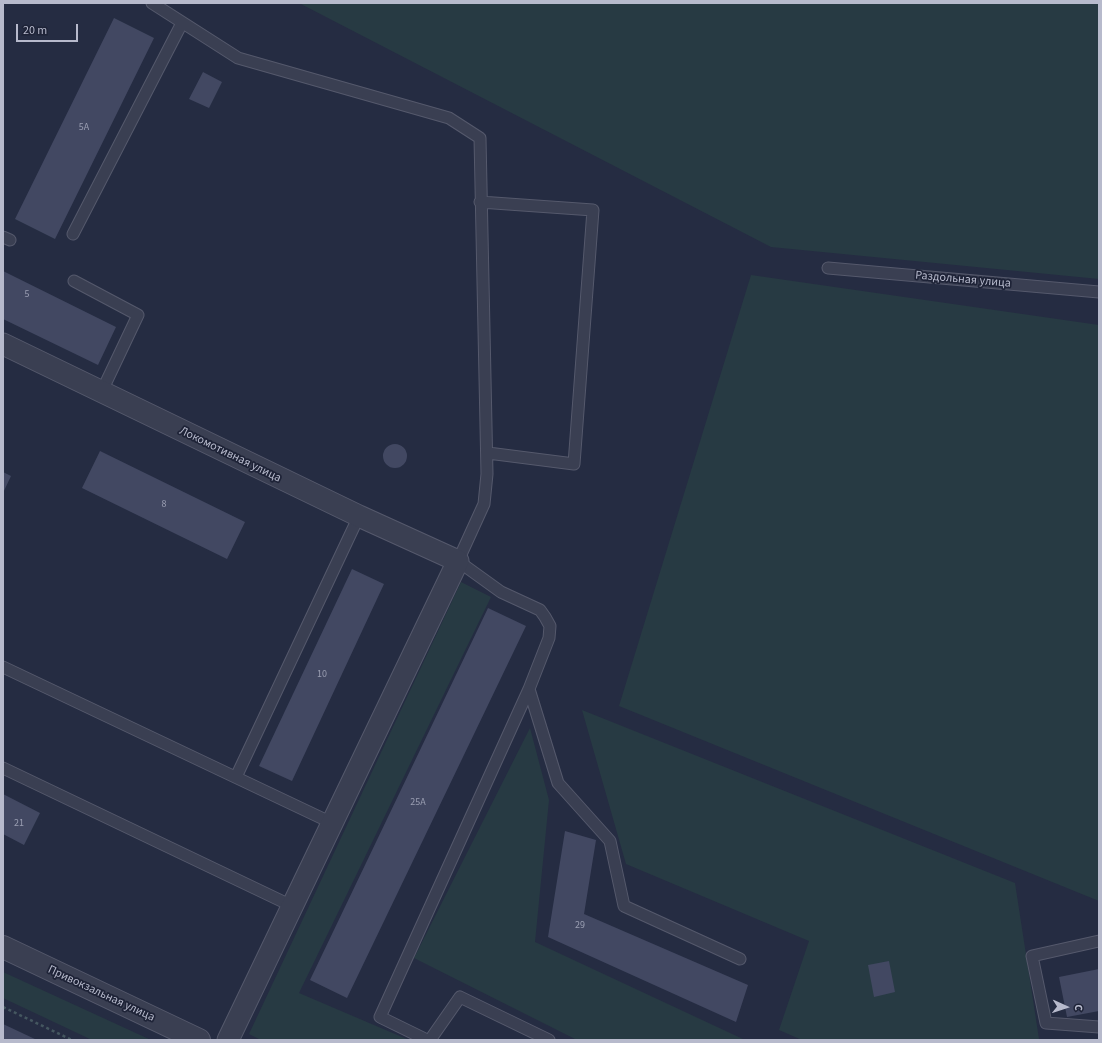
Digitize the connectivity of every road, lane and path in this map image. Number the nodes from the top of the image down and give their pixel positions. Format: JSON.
{"nodes":[{"id":1,"x":152,"y":3,"type":"edge"},
{"id":2,"x":182,"y":23,"type":"junction"},
{"id":3,"x":480,"y":202,"type":"junction"},
{"id":4,"x":72,"y":234,"type":"dead end"},
{"id":5,"x":828,"y":268,"type":"dead end"},
{"id":6,"x":74,"y":280,"type":"dead end"},
{"id":7,"x":1099,"y":292,"type":"edge"},
{"id":8,"x":3,"y":344,"type":"edge"},
{"id":9,"x":101,"y":393,"type":"junction"},
{"id":10,"x":488,"y":453,"type":"junction"},
{"id":11,"x":359,"y":516,"type":"junction"},
{"id":12,"x":458,"y":561,"type":"junction"},
{"id":13,"x":3,"y":667,"type":"edge"},
{"id":14,"x":529,"y":689,"type":"junction"},
{"id":15,"x":3,"y":768,"type":"edge"},
{"id":16,"x":236,"y":777,"type":"junction"},
{"id":17,"x":332,"y":823,"type":"junction"},
{"id":18,"x":292,"y":906,"type":"junction"},
{"id":19,"x":1099,"y":941,"type":"edge"},
{"id":20,"x":3,"y":947,"type":"edge"},
{"id":21,"x":740,"y":959,"type":"dead end"},
{"id":22,"x":3,"y":1007,"type":"edge"},
{"id":23,"x":1099,"y":1027,"type":"edge"},
{"id":24,"x":72,"y":1040,"type":"edge"},
{"id":25,"x":199,"y":1040,"type":"edge"},
{"id":26,"x":228,"y":1040,"type":"edge"},
{"id":27,"x":429,"y":1040,"type":"edge"},
{"id":28,"x":549,"y":1040,"type":"edge"}],
"edges":[{"from":1,"to":2,"type":"lane"},
{"from":2,"to":3,"type":"lane"},
{"from":2,"to":4,"type":"lane"},
{"from":3,"to":10,"type":"lane"},
{"from":3,"to":10,"type":"lane"},
{"from":5,"to":7,"type":"lane","name":"Раздольная улица"},
{"from":6,"to":9,"type":"lane"},
{"from":8,"to":9,"type":"street","name":"Локомотивная улица"},
{"from":9,"to":11,"type":"street","name":"Локомотивная улица"},
{"from":10,"to":12,"type":"lane"},
{"from":11,"to":12,"type":"street","name":"Локомотивная улица"},
{"from":11,"to":16,"type":"lane"},
{"from":12,"to":14,"type":"lane"},
{"from":12,"to":17,"type":"street"},
{"from":13,"to":16,"type":"lane"},
{"from":14,"to":21,"type":"lane"},
{"from":14,"to":27,"type":"lane"},
{"from":15,"to":18,"type":"lane"},
{"from":16,"to":17,"type":"lane"},
{"from":17,"to":18,"type":"street"},
{"from":18,"to":26,"type":"street"},
{"from":19,"to":23,"type":"lane"},
{"from":20,"to":25,"type":"street","name":"Привокзальная улица"},
{"from":22,"to":24,"type":"path"},
{"from":27,"to":28,"type":"lane"}]}
